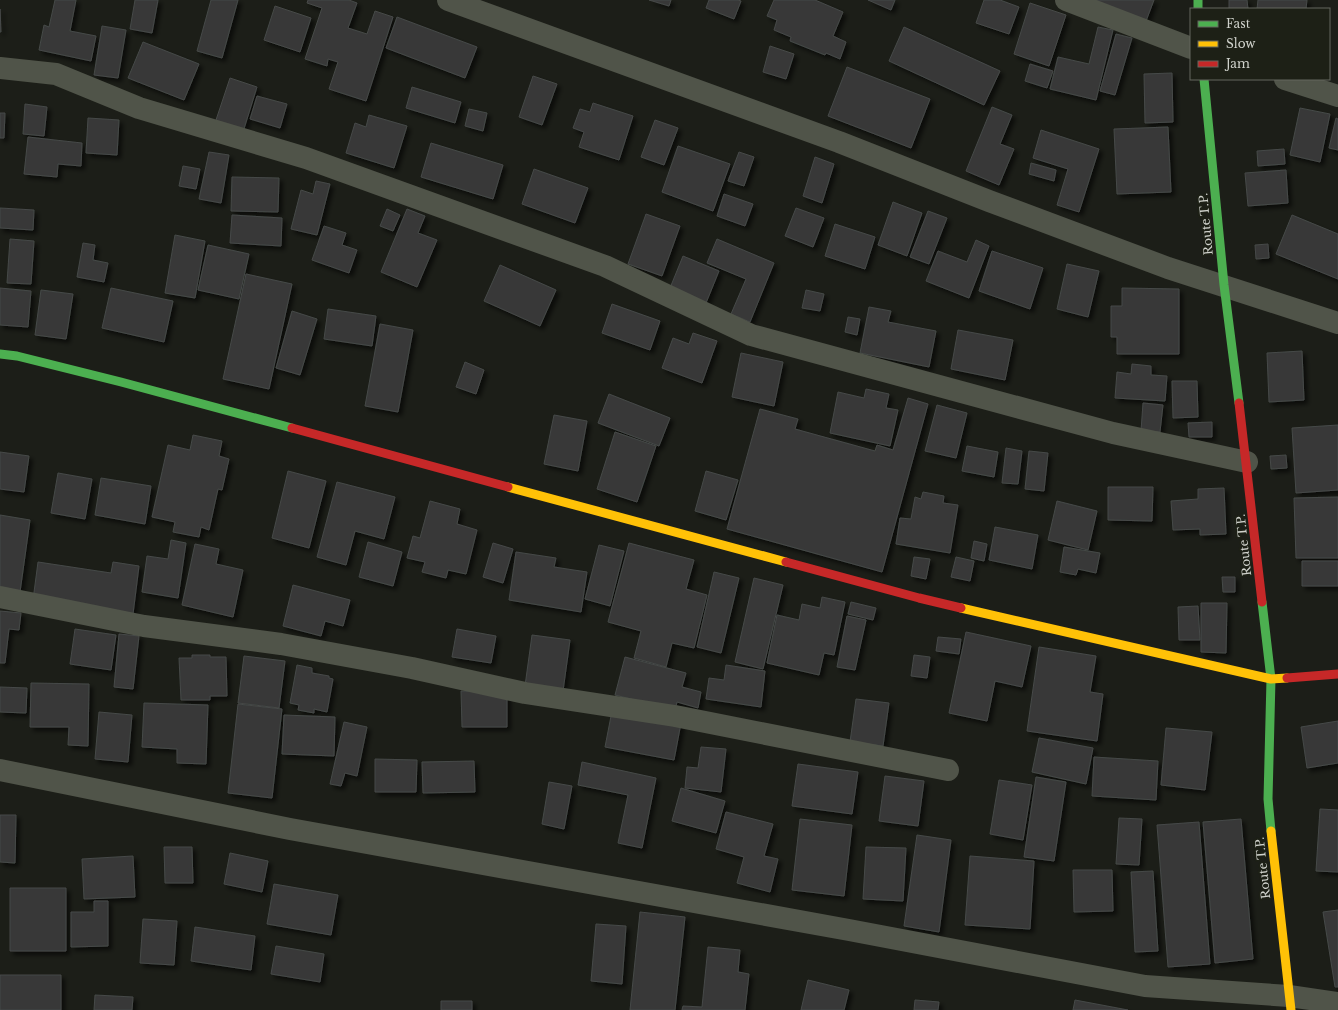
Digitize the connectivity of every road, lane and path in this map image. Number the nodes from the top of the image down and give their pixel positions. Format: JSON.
{"nodes":[{"id":1,"x":448,"y":0,"type":"edge"},
{"id":2,"x":1066,"y":0,"type":"edge"},
{"id":3,"x":1190,"y":48,"type":"edge"},
{"id":4,"x":0,"y":68,"type":"edge"},
{"id":5,"x":1204,"y":80,"type":"edge"},
{"id":6,"x":1288,"y":80,"type":"edge"},
{"id":7,"x":1338,"y":96,"type":"edge"},
{"id":8,"x":1224,"y":285,"type":"junction"},
{"id":9,"x":1338,"y":324,"type":"edge"},
{"id":10,"x":0,"y":354,"type":"edge"},
{"id":11,"x":1247,"y":462,"type":"junction"},
{"id":12,"x":0,"y":597,"type":"edge"},
{"id":13,"x":1338,"y":674,"type":"edge"},
{"id":14,"x":1271,"y":679,"type":"junction"},
{"id":15,"x":0,"y":770,"type":"edge"},
{"id":16,"x":948,"y":770,"type":"dead end"},
{"id":17,"x":1290,"y":1003,"type":"edge"},
{"id":18,"x":1338,"y":1003,"type":"edge"}],
"edges":[{"from":1,"to":8,"type":"street"},
{"from":2,"to":3,"type":"street"},
{"from":4,"to":11,"type":"street"},
{"from":5,"to":8,"type":"street","name":"Route T.P."},
{"from":6,"to":7,"type":"street"},
{"from":8,"to":9,"type":"street"},
{"from":8,"to":11,"type":"street","name":"Route T.P."},
{"from":10,"to":14,"type":"street"},
{"from":11,"to":14,"type":"street","name":"Route T.P."},
{"from":12,"to":16,"type":"street"},
{"from":13,"to":14,"type":"street"},
{"from":14,"to":17,"type":"street","name":"Route T.P."},
{"from":15,"to":17,"type":"street"},
{"from":17,"to":18,"type":"street"}]}
